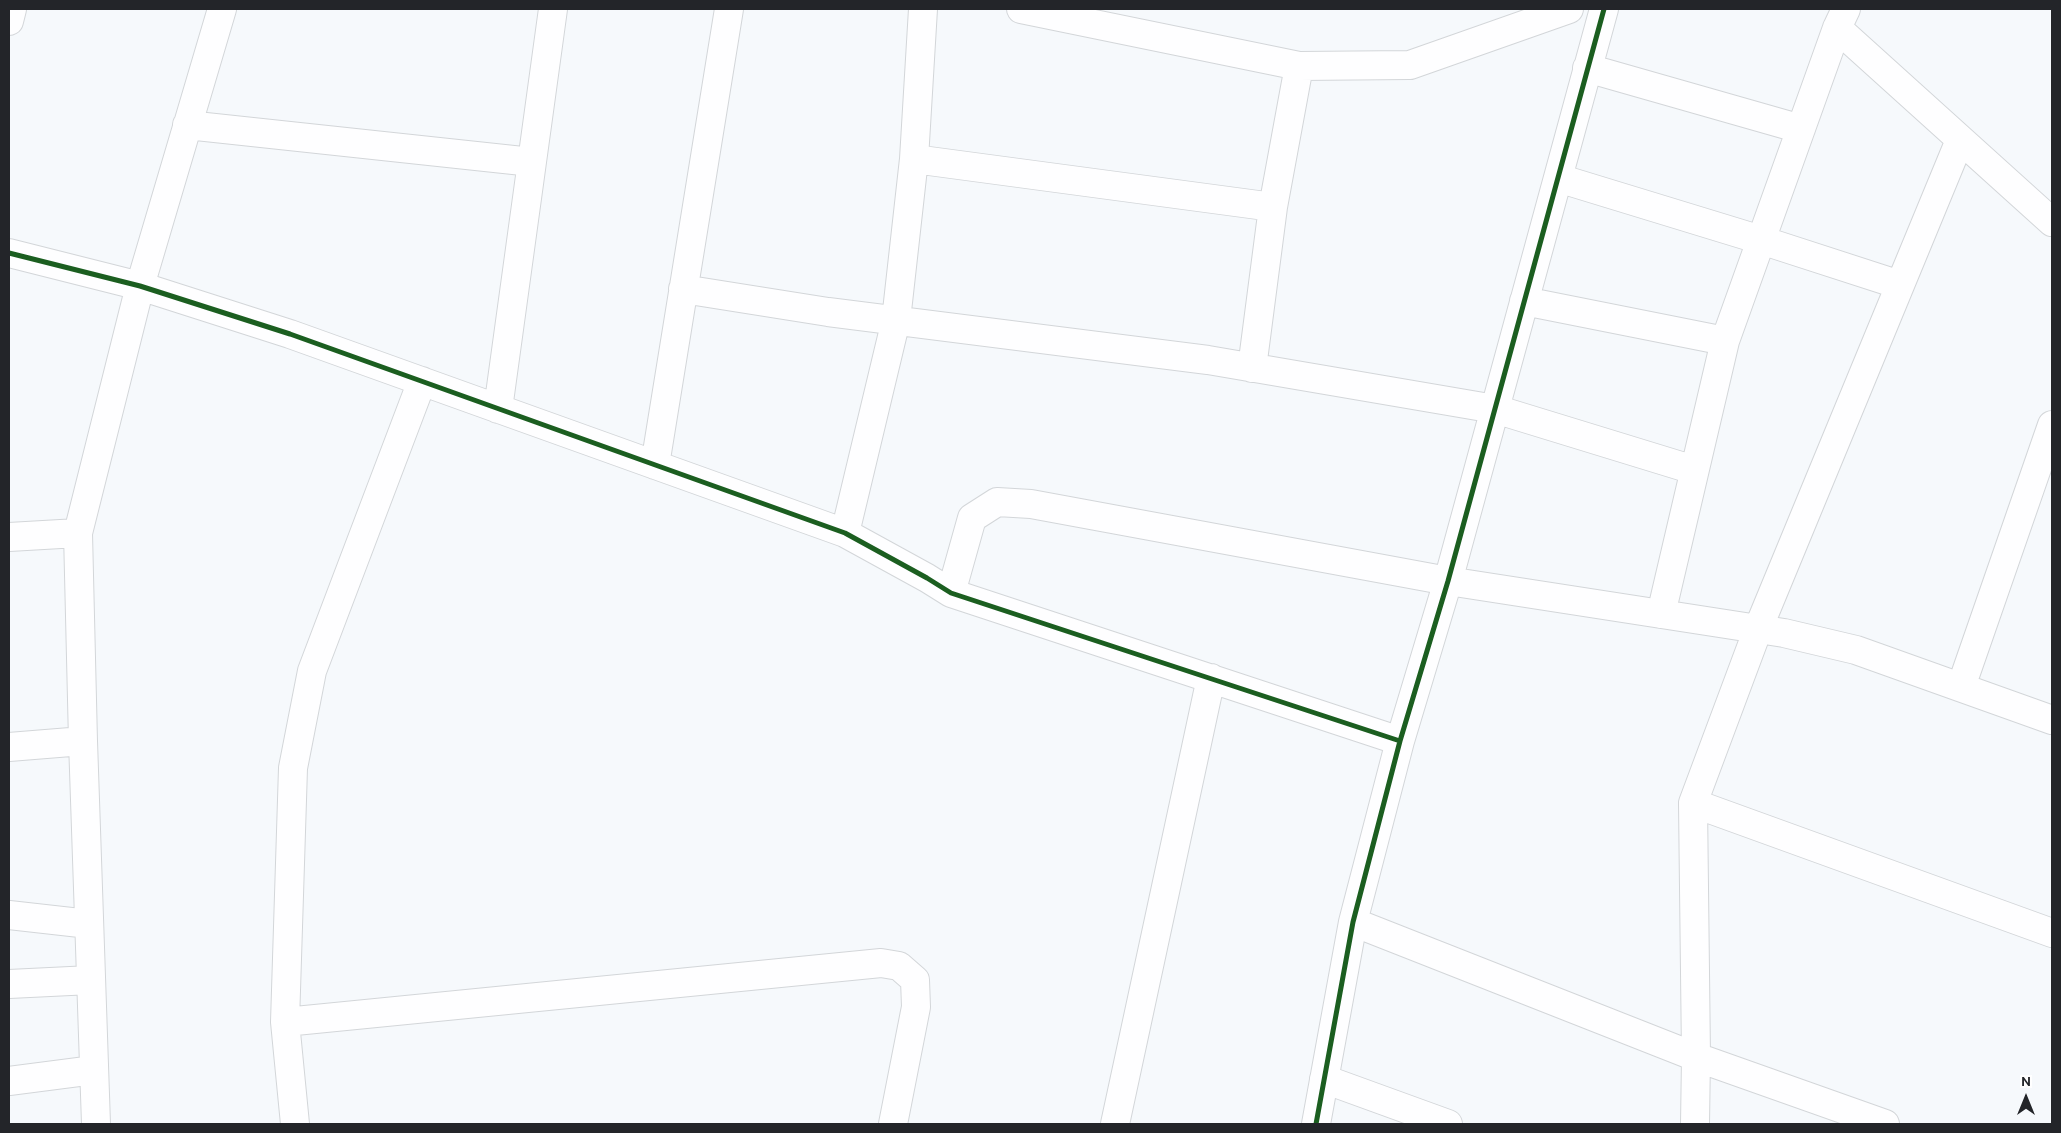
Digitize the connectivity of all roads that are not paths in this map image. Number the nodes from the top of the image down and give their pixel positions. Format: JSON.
{"nodes":[{"id":1,"x":12,"y":9,"type":"edge"},
{"id":2,"x":222,"y":9,"type":"edge"},
{"id":3,"x":553,"y":9,"type":"edge"},
{"id":4,"x":729,"y":9,"type":"edge"},
{"id":5,"x":923,"y":9,"type":"edge"},
{"id":6,"x":1021,"y":9,"type":"edge"},
{"id":7,"x":1569,"y":9,"type":"edge"},
{"id":8,"x":1604,"y":9,"type":"edge"},
{"id":9,"x":1841,"y":18,"type":"edge"},
{"id":10,"x":9,"y":21,"type":"edge"},
{"id":11,"x":1300,"y":66,"type":"junction"},
{"id":12,"x":1588,"y":68,"type":"junction"},
{"id":13,"x":187,"y":126,"type":"junction"},
{"id":14,"x":1801,"y":129,"type":"junction"},
{"id":15,"x":1960,"y":140,"type":"junction"},
{"id":16,"x":914,"y":159,"type":"junction"},
{"id":17,"x":532,"y":162,"type":"junction"},
{"id":18,"x":1558,"y":178,"type":"junction"},
{"id":19,"x":1273,"y":207,"type":"junction"},
{"id":20,"x":2052,"y":222,"type":"edge"},
{"id":21,"x":1761,"y":240,"type":"junction"},
{"id":22,"x":9,"y":253,"type":"edge"},
{"id":23,"x":1900,"y":285,"type":"junction"},
{"id":24,"x":140,"y":286,"type":"junction"},
{"id":25,"x":683,"y":288,"type":"junction"},
{"id":26,"x":1524,"y":301,"type":"junction"},
{"id":27,"x":896,"y":320,"type":"junction"},
{"id":28,"x":1725,"y":341,"type":"junction"},
{"id":29,"x":1252,"y":368,"type":"junction"},
{"id":30,"x":422,"y":381,"type":"junction"},
{"id":31,"x":498,"y":409,"type":"junction"},
{"id":32,"x":1495,"y":409,"type":"junction"},
{"id":33,"x":2052,"y":425,"type":"edge"},
{"id":34,"x":655,"y":465,"type":"junction"},
{"id":35,"x":1694,"y":470,"type":"junction"},
{"id":36,"x":78,"y":533,"type":"junction"},
{"id":37,"x":845,"y":533,"type":"junction"},
{"id":38,"x":9,"y":537,"type":"edge"},
{"id":39,"x":1448,"y":581,"type":"junction"},
{"id":40,"x":951,"y":594,"type":"junction"},
{"id":41,"x":1661,"y":614,"type":"junction"},
{"id":42,"x":1758,"y":629,"type":"junction"},
{"id":43,"x":1211,"y":678,"type":"junction"},
{"id":44,"x":1961,"y":688,"type":"junction"},
{"id":45,"x":2052,"y":720,"type":"edge"},
{"id":46,"x":83,"y":741,"type":"junction"},
{"id":47,"x":1400,"y":741,"type":"junction"},
{"id":48,"x":9,"y":747,"type":"edge"},
{"id":49,"x":1693,"y":803,"type":"junction"},
{"id":50,"x":9,"y":915,"type":"edge"},
{"id":51,"x":1353,"y":922,"type":"junction"},
{"id":52,"x":89,"y":924,"type":"junction"},
{"id":53,"x":2052,"y":933,"type":"edge"},
{"id":54,"x":91,"y":980,"type":"junction"},
{"id":55,"x":9,"y":984,"type":"edge"},
{"id":56,"x":285,"y":1022,"type":"junction"},
{"id":57,"x":1696,"y":1057,"type":"junction"},
{"id":58,"x":94,"y":1070,"type":"junction"},
{"id":59,"x":1324,"y":1080,"type":"junction"},
{"id":60,"x":9,"y":1081,"type":"edge"},
{"id":61,"x":96,"y":1124,"type":"edge"},
{"id":62,"x":294,"y":1124,"type":"edge"},
{"id":63,"x":894,"y":1124,"type":"edge"},
{"id":64,"x":1115,"y":1124,"type":"edge"},
{"id":65,"x":1316,"y":1124,"type":"edge"},
{"id":66,"x":1448,"y":1124,"type":"edge"},
{"id":67,"x":1695,"y":1124,"type":"edge"},
{"id":68,"x":1885,"y":1124,"type":"edge"}],
"edges":[{"from":1,"to":10,"type":"street"},
{"from":2,"to":13,"type":"street"},
{"from":3,"to":17,"type":"street"},
{"from":4,"to":25,"type":"street"},
{"from":5,"to":16,"type":"street"},
{"from":6,"to":11,"type":"street"},
{"from":7,"to":11,"type":"street"},
{"from":8,"to":12,"type":"street"},
{"from":9,"to":14,"type":"street"},
{"from":9,"to":15,"type":"street"},
{"from":11,"to":19,"type":"street"},
{"from":12,"to":14,"type":"street"},
{"from":12,"to":18,"type":"street"},
{"from":13,"to":17,"type":"street"},
{"from":13,"to":24,"type":"street"},
{"from":14,"to":21,"type":"street"},
{"from":15,"to":20,"type":"street"},
{"from":15,"to":23,"type":"street"},
{"from":16,"to":19,"type":"street"},
{"from":16,"to":27,"type":"street"},
{"from":17,"to":31,"type":"street"},
{"from":18,"to":21,"type":"street"},
{"from":18,"to":26,"type":"street"},
{"from":19,"to":29,"type":"street"},
{"from":21,"to":23,"type":"street"},
{"from":21,"to":28,"type":"street"},
{"from":22,"to":24,"type":"street"},
{"from":23,"to":42,"type":"street"},
{"from":24,"to":30,"type":"street"},
{"from":24,"to":36,"type":"street"},
{"from":25,"to":27,"type":"street"},
{"from":25,"to":34,"type":"street"},
{"from":26,"to":28,"type":"street"},
{"from":26,"to":32,"type":"street"},
{"from":27,"to":29,"type":"street"},
{"from":27,"to":37,"type":"street"},
{"from":28,"to":35,"type":"street"},
{"from":29,"to":32,"type":"street"},
{"from":30,"to":31,"type":"street"},
{"from":30,"to":56,"type":"street"},
{"from":31,"to":34,"type":"street"},
{"from":32,"to":35,"type":"street"},
{"from":32,"to":39,"type":"street"},
{"from":33,"to":44,"type":"street"},
{"from":34,"to":37,"type":"street"},
{"from":35,"to":41,"type":"street"},
{"from":36,"to":38,"type":"street"},
{"from":36,"to":46,"type":"street"},
{"from":37,"to":40,"type":"street"},
{"from":39,"to":40,"type":"street"},
{"from":39,"to":41,"type":"street"},
{"from":39,"to":47,"type":"street"},
{"from":40,"to":43,"type":"street"},
{"from":41,"to":42,"type":"street"},
{"from":42,"to":44,"type":"street"},
{"from":42,"to":49,"type":"street"},
{"from":43,"to":47,"type":"street"},
{"from":43,"to":64,"type":"street"},
{"from":44,"to":45,"type":"street"},
{"from":46,"to":48,"type":"street"},
{"from":46,"to":52,"type":"street"},
{"from":47,"to":51,"type":"street"},
{"from":49,"to":53,"type":"street"},
{"from":49,"to":57,"type":"street"},
{"from":50,"to":52,"type":"street"},
{"from":51,"to":57,"type":"street"},
{"from":51,"to":59,"type":"street"},
{"from":52,"to":54,"type":"street"},
{"from":54,"to":55,"type":"street"},
{"from":54,"to":58,"type":"street"},
{"from":56,"to":62,"type":"street"},
{"from":56,"to":63,"type":"street"},
{"from":57,"to":67,"type":"street"},
{"from":57,"to":68,"type":"street"},
{"from":58,"to":60,"type":"street"},
{"from":58,"to":61,"type":"street"},
{"from":59,"to":65,"type":"street"},
{"from":59,"to":66,"type":"street"}]}
